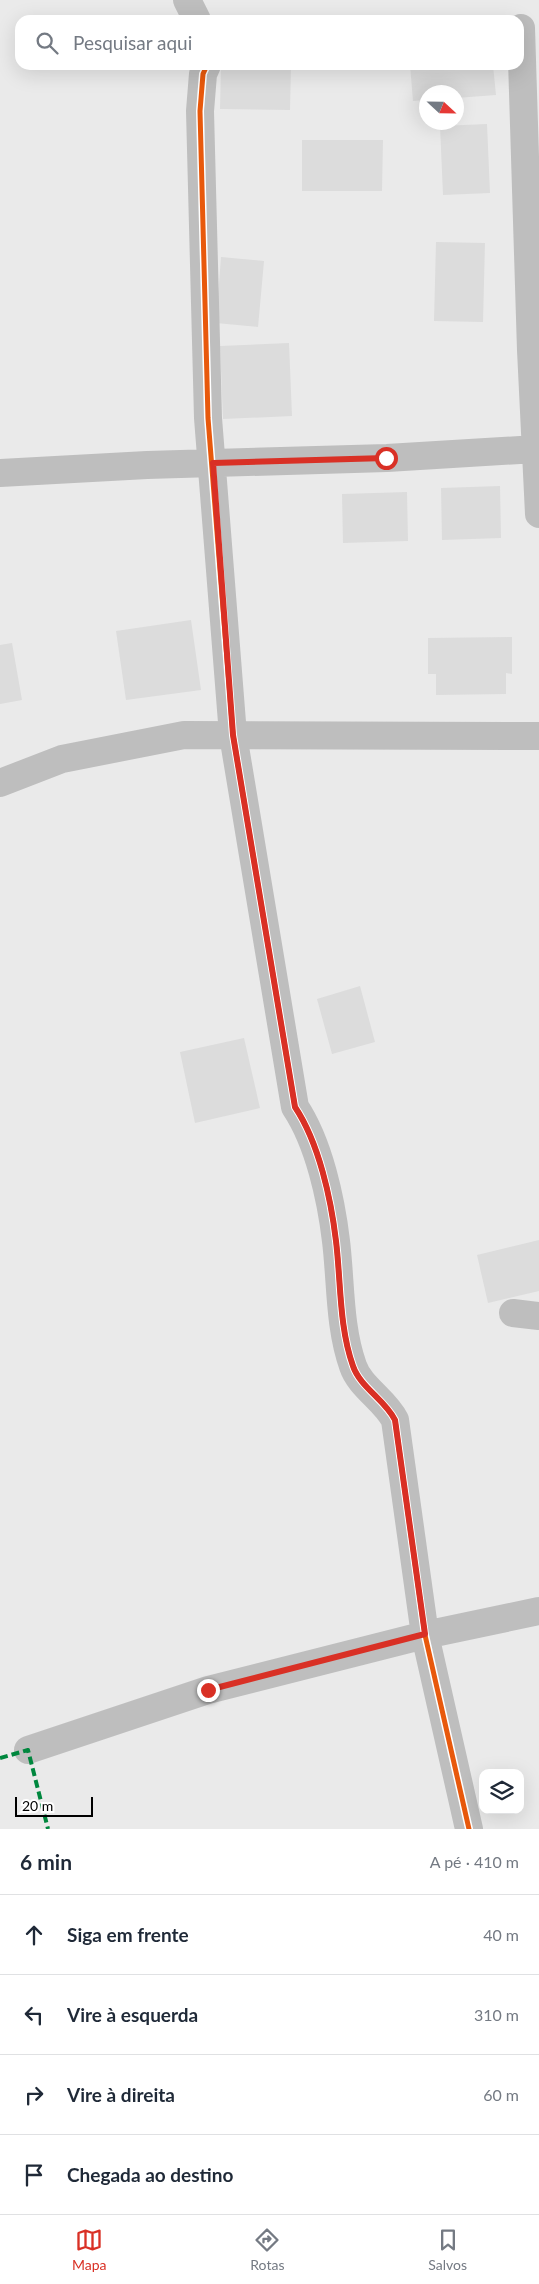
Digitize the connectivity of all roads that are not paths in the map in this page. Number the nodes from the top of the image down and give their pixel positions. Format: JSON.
{"nodes":[{"id":1,"x":187,"y":0,"type":"edge"},
{"id":2,"x":194,"y":15,"type":"edge"},
{"id":3,"x":526,"y":28,"type":"edge"},
{"id":4,"x":205,"y":70,"type":"edge"},
{"id":5,"x":536,"y":449,"type":"junction"},
{"id":6,"x":213,"y":463,"type":"junction"},
{"id":7,"x":0,"y":474,"type":"edge"},
{"id":8,"x":539,"y":514,"type":"edge"},
{"id":9,"x":233,"y":735,"type":"junction"},
{"id":10,"x":539,"y":736,"type":"edge"},
{"id":11,"x":0,"y":783,"type":"edge"},
{"id":12,"x":539,"y":1611,"type":"edge"},
{"id":13,"x":425,"y":1634,"type":"junction"},
{"id":14,"x":28,"y":1750,"type":"dead end"},
{"id":15,"x":469,"y":1829,"type":"edge"}],
"edges":[{"from":1,"to":2,"type":"street"},
{"from":3,"to":5,"type":"street"},
{"from":4,"to":6,"type":"street"},
{"from":5,"to":6,"type":"street"},
{"from":5,"to":8,"type":"street"},
{"from":6,"to":7,"type":"street"},
{"from":6,"to":9,"type":"street"},
{"from":9,"to":10,"type":"street"},
{"from":9,"to":11,"type":"street"},
{"from":9,"to":13,"type":"street"},
{"from":12,"to":13,"type":"street"},
{"from":13,"to":14,"type":"street"},
{"from":13,"to":15,"type":"street"}]}
